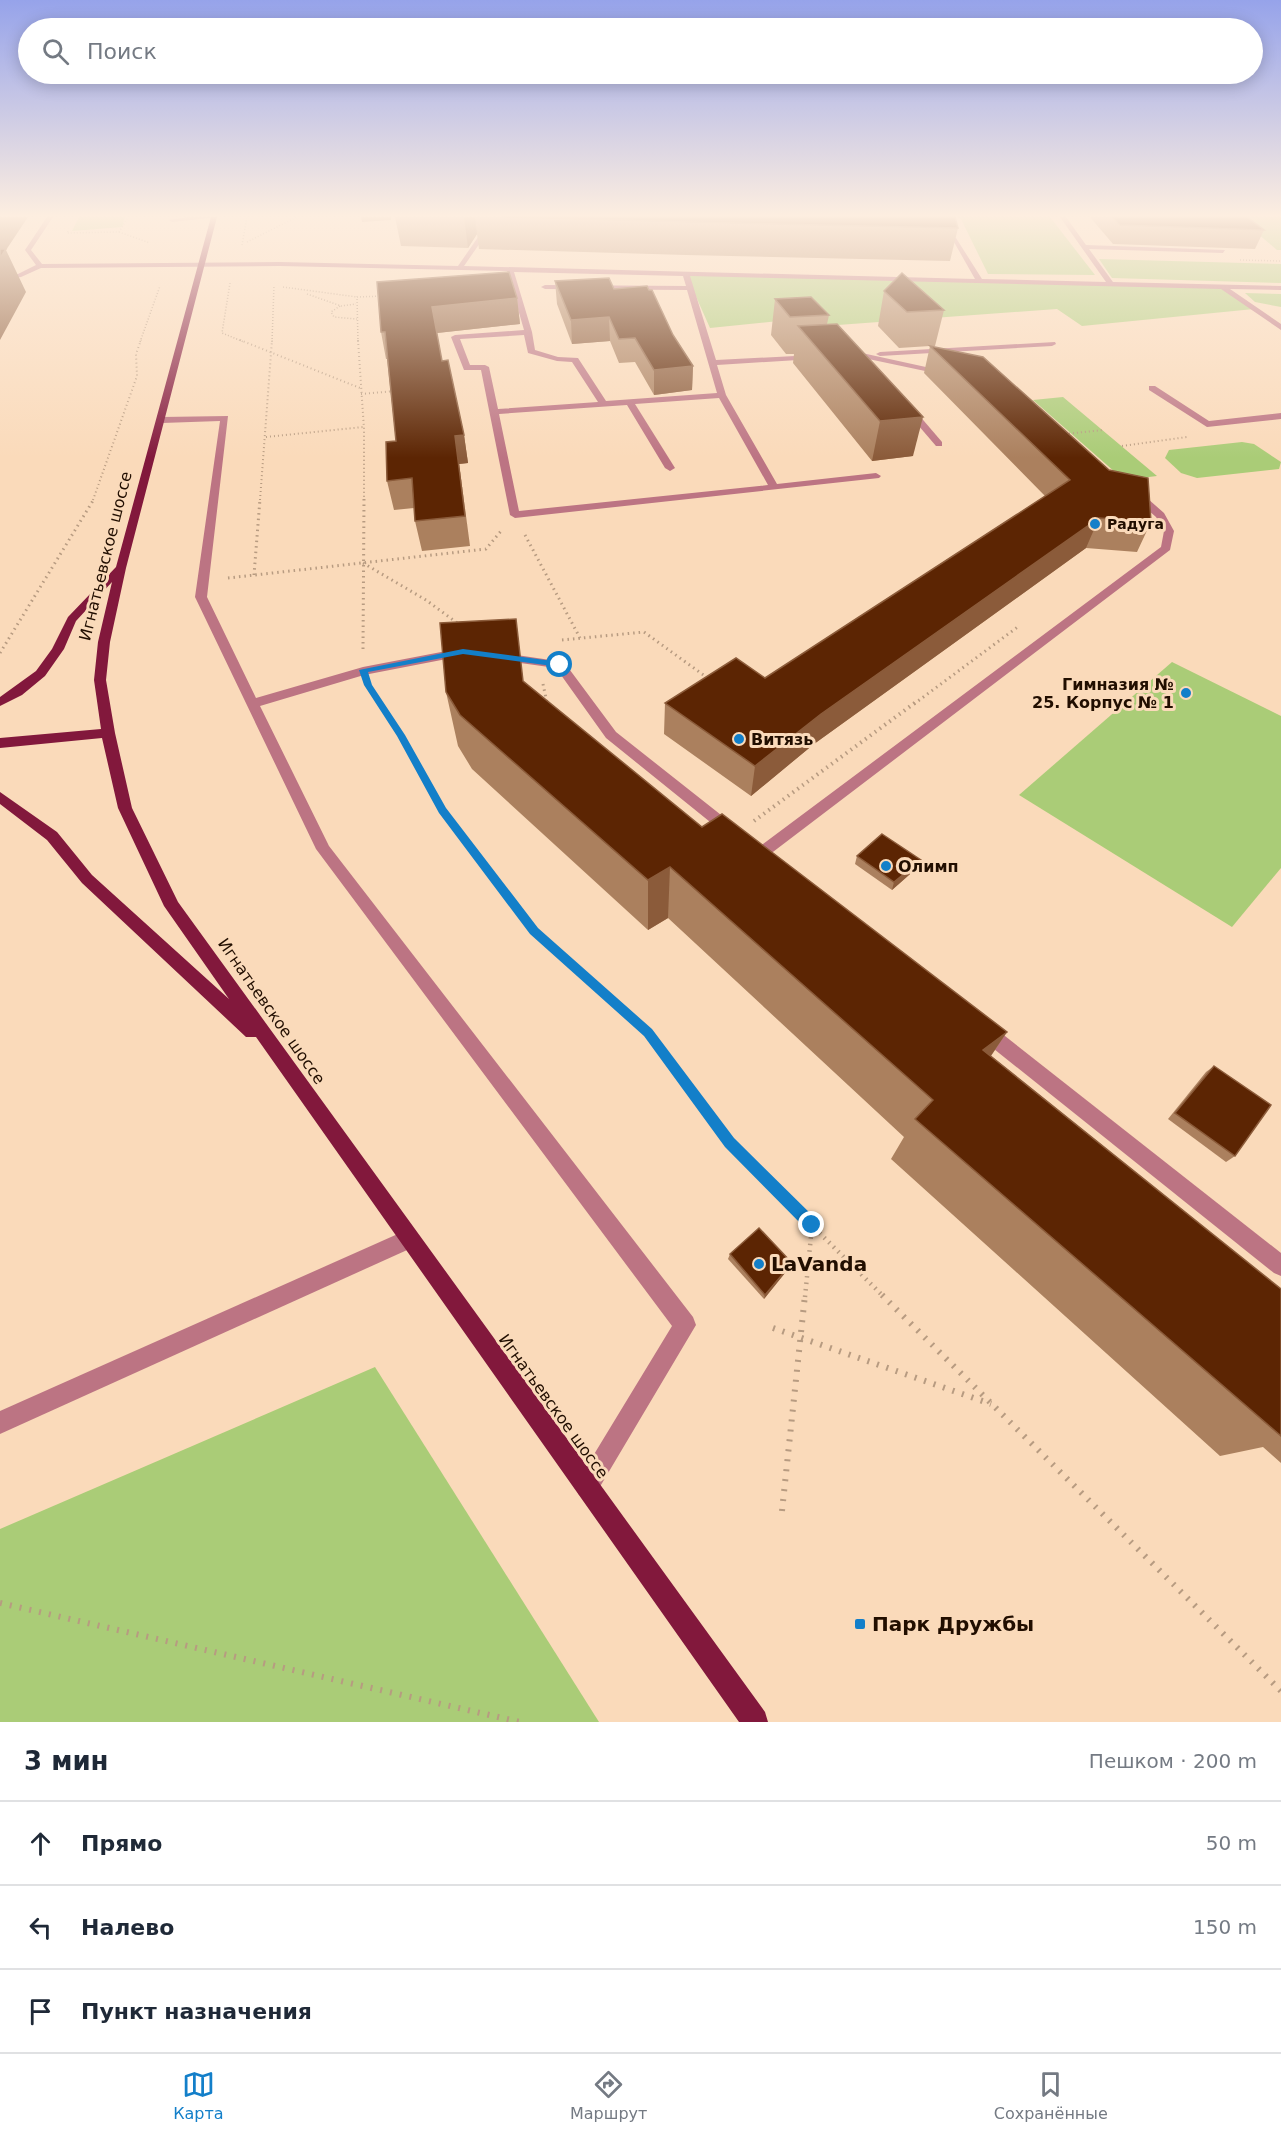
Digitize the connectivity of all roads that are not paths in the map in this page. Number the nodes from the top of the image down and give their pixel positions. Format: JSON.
{"nodes":[{"id":1,"x":194,"y":297,"type":"edge"},
{"id":2,"x":518,"y":297,"type":"edge"},
{"id":3,"x":693,"y":297,"type":"edge"},
{"id":4,"x":1238,"y":297,"type":"edge"},
{"id":5,"x":1281,"y":328,"type":"edge"},
{"id":6,"x":528,"y":332,"type":"junction"},
{"id":7,"x":1052,"y":344,"type":"dead end"},
{"id":8,"x":856,"y":355,"type":"junction"},
{"id":9,"x":827,"y":357,"type":"edge"},
{"id":10,"x":712,"y":363,"type":"junction"},
{"id":11,"x":870,"y":364,"type":"edge"},
{"id":12,"x":954,"y":375,"type":"edge"},
{"id":13,"x":1152,"y":388,"type":"dead end"},
{"id":14,"x":722,"y":395,"type":"junction"},
{"id":15,"x":901,"y":400,"type":"edge"},
{"id":16,"x":630,"y":403,"type":"junction"},
{"id":17,"x":604,"y":405,"type":"junction"},
{"id":18,"x":494,"y":412,"type":"junction"},
{"id":19,"x":1281,"y":416,"type":"edge"},
{"id":20,"x":162,"y":420,"type":"junction"},
{"id":21,"x":1196,"y":424,"type":"dead end"},
{"id":22,"x":1207,"y":424,"type":"junction"},
{"id":23,"x":939,"y":444,"type":"dead end"},
{"id":24,"x":670,"y":468,"type":"dead end"},
{"id":25,"x":876,"y":476,"type":"dead end"},
{"id":26,"x":774,"y":487,"type":"junction"},
{"id":27,"x":1127,"y":487,"type":"edge"},
{"id":28,"x":121,"y":568,"type":"junction"},
{"id":29,"x":0,"y":702,"type":"edge"},
{"id":30,"x":252,"y":704,"type":"junction"},
{"id":31,"x":108,"y":733,"type":"junction"},
{"id":32,"x":0,"y":743,"type":"edge"},
{"id":33,"x":0,"y":797,"type":"edge"},
{"id":34,"x":974,"y":1023,"type":"edge"},
{"id":35,"x":275,"y":1053,"type":"junction"},
{"id":36,"x":409,"y":1239,"type":"junction"},
{"id":37,"x":1281,"y":1266,"type":"edge"},
{"id":38,"x":0,"y":1423,"type":"edge"},
{"id":39,"x":587,"y":1487,"type":"junction"},
{"id":40,"x":755,"y":1722,"type":"edge"}],
"edges":[{"from":1,"to":20,"type":"main road","name":"Игнатьевское шоссе"},
{"from":2,"to":6,"type":"street"},
{"from":3,"to":10,"type":"street"},
{"from":4,"to":5,"type":"street"},
{"from":6,"to":17,"type":"street"},
{"from":6,"to":18,"type":"street"},
{"from":7,"to":8,"type":"street"},
{"from":8,"to":11,"type":"street"},
{"from":8,"to":12,"type":"street"},
{"from":9,"to":10,"type":"street"},
{"from":10,"to":14,"type":"street"},
{"from":13,"to":22,"type":"street"},
{"from":14,"to":16,"type":"street"},
{"from":14,"to":26,"type":"street"},
{"from":15,"to":23,"type":"street"},
{"from":16,"to":17,"type":"street"},
{"from":16,"to":24,"type":"street"},
{"from":17,"to":18,"type":"street"},
{"from":18,"to":26,"type":"street"},
{"from":19,"to":22,"type":"street"},
{"from":20,"to":28,"type":"main road","name":"Игнатьевское шоссе"},
{"from":20,"to":30,"type":"street"},
{"from":21,"to":22,"type":"street"},
{"from":25,"to":26,"type":"street"},
{"from":27,"to":30,"type":"street"},
{"from":28,"to":29,"type":"main road"},
{"from":28,"to":31,"type":"main road","name":"Игнатьевское шоссе"},
{"from":30,"to":39,"type":"street"},
{"from":31,"to":32,"type":"main road"},
{"from":31,"to":35,"type":"main road","name":"Игнатьевское шоссе"},
{"from":33,"to":35,"type":"main road"},
{"from":34,"to":37,"type":"street"},
{"from":35,"to":36,"type":"main road","name":"Игнатьевское шоссе"},
{"from":36,"to":38,"type":"street"},
{"from":36,"to":39,"type":"main road","name":"Игнатьевское шоссе"},
{"from":39,"to":40,"type":"main road","name":"Игнатьевское шоссе"}]}
